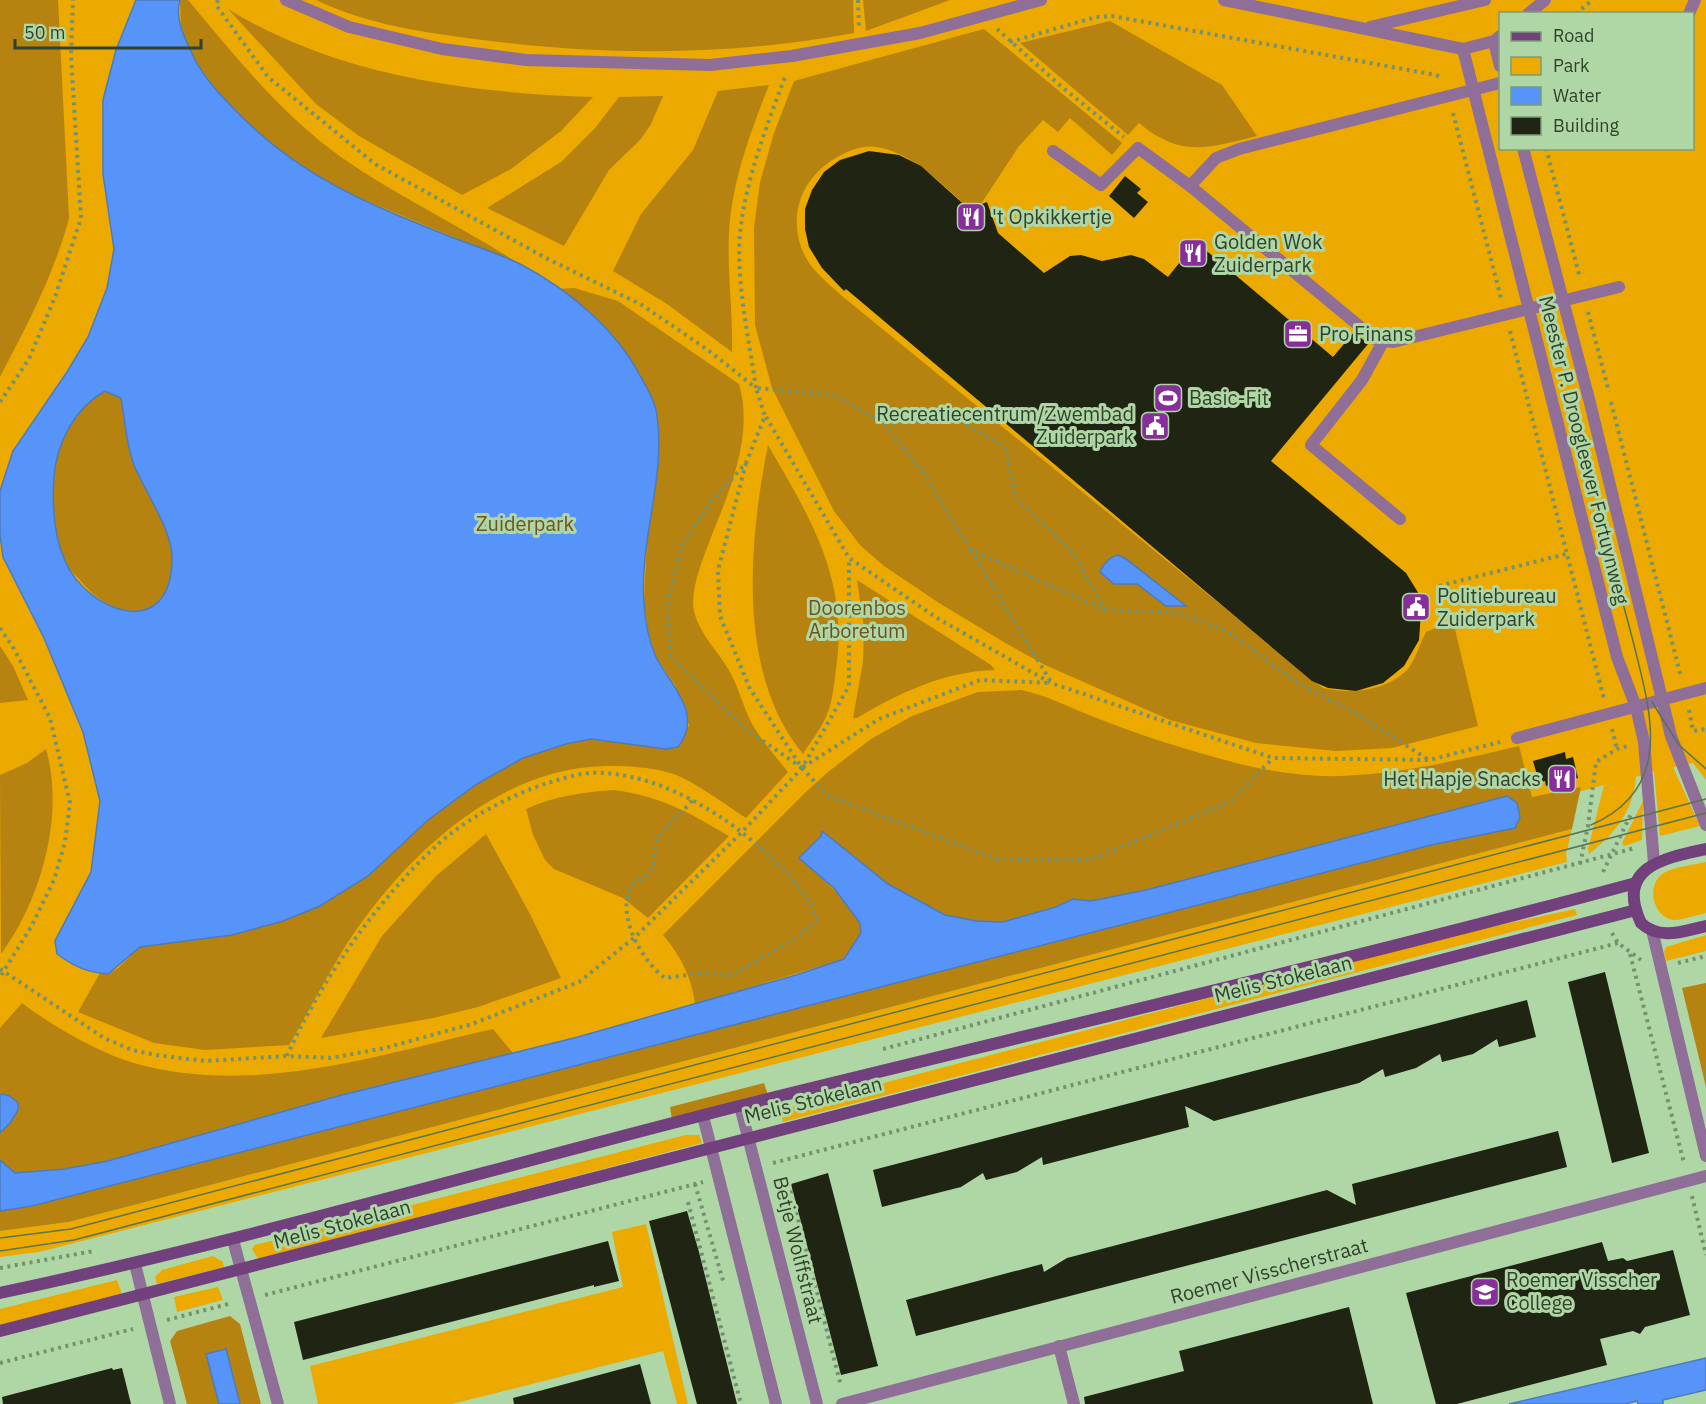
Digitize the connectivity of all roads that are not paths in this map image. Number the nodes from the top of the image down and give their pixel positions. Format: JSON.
{"nodes":[{"id":1,"x":286,"y":0,"type":"edge"},
{"id":2,"x":1041,"y":0,"type":"edge"},
{"id":3,"x":1224,"y":0,"type":"edge"},
{"id":4,"x":1485,"y":0,"type":"edge"},
{"id":5,"x":1545,"y":0,"type":"edge"},
{"id":6,"x":1530,"y":12,"type":"edge"},
{"id":7,"x":1365,"y":28,"type":"junction"},
{"id":8,"x":1497,"y":38,"type":"edge"},
{"id":9,"x":1463,"y":49,"type":"junction"},
{"id":10,"x":1499,"y":57,"type":"edge"},
{"id":11,"x":1499,"y":83,"type":"edge"},
{"id":12,"x":1475,"y":90,"type":"junction"},
{"id":13,"x":1524,"y":150,"type":"edge"},
{"id":14,"x":1053,"y":151,"type":"dead end"},
{"id":15,"x":1190,"y":186,"type":"junction"},
{"id":16,"x":1619,"y":287,"type":"dead end"},
{"id":17,"x":1562,"y":302,"type":"junction"},
{"id":18,"x":1528,"y":310,"type":"junction"},
{"id":19,"x":1384,"y":340,"type":"junction"},
{"id":20,"x":1400,"y":519,"type":"dead end"},
{"id":21,"x":1706,"y":688,"type":"edge"},
{"id":22,"x":1661,"y":699,"type":"junction"},
{"id":23,"x":1636,"y":707,"type":"junction"},
{"id":24,"x":1517,"y":738,"type":"road end"},
{"id":25,"x":1706,"y":825,"type":"edge"},
{"id":26,"x":1706,"y":849,"type":"edge"},
{"id":27,"x":1654,"y":863,"type":"junction"},
{"id":28,"x":1636,"y":883,"type":"junction"},
{"id":29,"x":1636,"y":910,"type":"junction"},
{"id":30,"x":1706,"y":926,"type":"edge"},
{"id":31,"x":1652,"y":930,"type":"junction"},
{"id":32,"x":740,"y":1106,"type":"junction"},
{"id":33,"x":703,"y":1116,"type":"junction"},
{"id":34,"x":748,"y":1137,"type":"junction"},
{"id":35,"x":711,"y":1146,"type":"junction"},
{"id":36,"x":1706,"y":1156,"type":"edge"},
{"id":37,"x":1706,"y":1176,"type":"edge"},
{"id":38,"x":233,"y":1240,"type":"junction"},
{"id":39,"x":135,"y":1264,"type":"junction"},
{"id":40,"x":241,"y":1271,"type":"junction"},
{"id":41,"x":0,"y":1293,"type":"edge"},
{"id":42,"x":142,"y":1296,"type":"junction"},
{"id":43,"x":0,"y":1331,"type":"edge"},
{"id":44,"x":1059,"y":1346,"type":"junction"},
{"id":45,"x":170,"y":1404,"type":"edge"},
{"id":46,"x":278,"y":1404,"type":"edge"},
{"id":47,"x":776,"y":1404,"type":"edge"},
{"id":48,"x":817,"y":1404,"type":"edge"},
{"id":49,"x":844,"y":1404,"type":"edge"},
{"id":50,"x":1074,"y":1404,"type":"edge"}],
"edges":[{"from":1,"to":2,"type":"street"},
{"from":3,"to":7,"type":"street"},
{"from":4,"to":7,"type":"street"},
{"from":5,"to":6,"type":"street"},
{"from":7,"to":9,"type":"street"},
{"from":8,"to":9,"type":"street"},
{"from":8,"to":10,"type":"street"},
{"from":9,"to":12,"type":"street","name":"Meester P. Droogleever Fortuynweg"},
{"from":11,"to":12,"type":"street"},
{"from":12,"to":15,"type":"street"},
{"from":12,"to":18,"type":"street","name":"Meester P. Droogleever Fortuynweg"},
{"from":13,"to":17,"type":"street","name":"Meester P. Droogleever Fortuynweg"},
{"from":14,"to":15,"type":"street"},
{"from":15,"to":19,"type":"street"},
{"from":16,"to":17,"type":"street"},
{"from":17,"to":18,"type":"street"},
{"from":17,"to":22,"type":"street","name":"Meester P. Droogleever Fortuynweg"},
{"from":18,"to":19,"type":"street"},
{"from":18,"to":23,"type":"street","name":"Meester P. Droogleever Fortuynweg"},
{"from":19,"to":20,"type":"street"},
{"from":21,"to":22,"type":"street"},
{"from":22,"to":23,"type":"street"},
{"from":22,"to":25,"type":"street","name":"Meester P. Droogleever Fortuynweg"},
{"from":23,"to":24,"type":"street"},
{"from":23,"to":27,"type":"street","name":"Meester P. Droogleever Fortuynweg"},
{"from":26,"to":27,"type":"street"},
{"from":27,"to":28,"type":"street"},
{"from":28,"to":29,"type":"street"},
{"from":28,"to":32,"type":"street","name":"Melis Stokelaan"},
{"from":29,"to":31,"type":"street"},
{"from":29,"to":34,"type":"street","name":"Melis Stokelaan"},
{"from":30,"to":31,"type":"street"},
{"from":31,"to":36,"type":"street"},
{"from":32,"to":33,"type":"street","name":"Melis Stokelaan"},
{"from":32,"to":34,"type":"street","name":"Betje Wolffstraat"},
{"from":33,"to":35,"type":"street"},
{"from":33,"to":38,"type":"street","name":"Melis Stokelaan"},
{"from":34,"to":35,"type":"street","name":"Melis Stokelaan"},
{"from":34,"to":48,"type":"street","name":"Betje Wolffstraat"},
{"from":35,"to":40,"type":"street","name":"Melis Stokelaan"},
{"from":35,"to":47,"type":"street"},
{"from":37,"to":44,"type":"street","name":"Roemer Visscherstraat"},
{"from":38,"to":39,"type":"street","name":"Melis Stokelaan"},
{"from":38,"to":40,"type":"street"},
{"from":39,"to":41,"type":"street","name":"Melis Stokelaan"},
{"from":39,"to":42,"type":"street"},
{"from":40,"to":42,"type":"street","name":"Melis Stokelaan"},
{"from":40,"to":46,"type":"street"},
{"from":42,"to":43,"type":"street","name":"Melis Stokelaan"},
{"from":42,"to":45,"type":"street"},
{"from":44,"to":49,"type":"street","name":"Roemer Visscherstraat"},
{"from":44,"to":50,"type":"street"}]}
